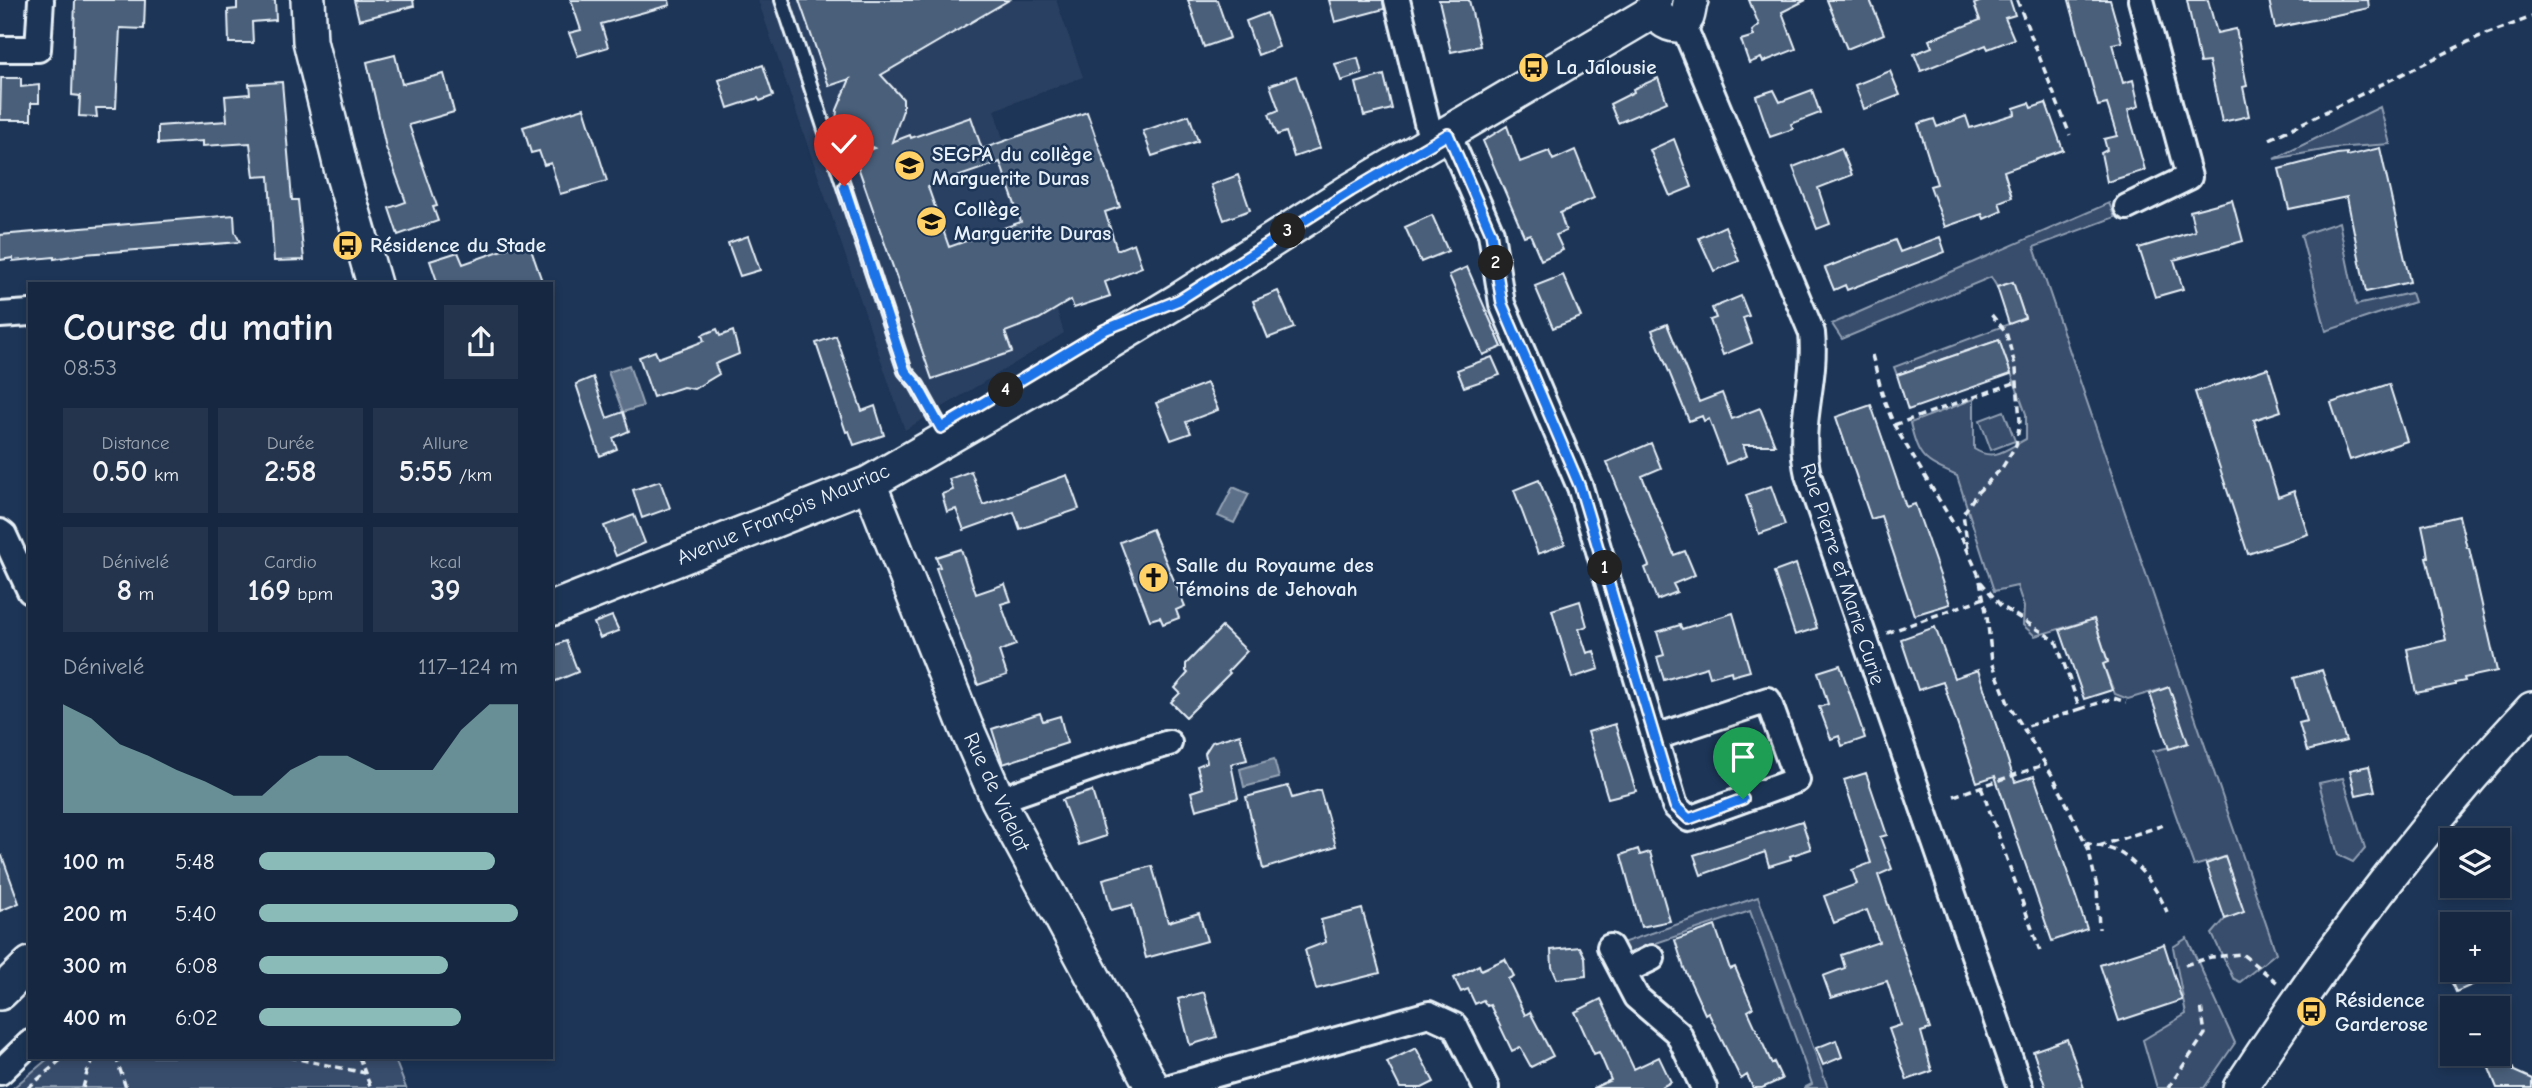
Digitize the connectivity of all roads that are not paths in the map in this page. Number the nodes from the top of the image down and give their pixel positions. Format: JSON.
{"nodes":[{"id":1,"x":41,"y":0,"type":"edge"},
{"id":2,"x":308,"y":0,"type":"edge"},
{"id":3,"x":782,"y":0,"type":"edge"},
{"id":4,"x":1397,"y":0,"type":"edge"},
{"id":5,"x":2141,"y":0,"type":"edge"},
{"id":6,"x":1670,"y":8,"type":"edge"},
{"id":7,"x":0,"y":49,"type":"edge"},
{"id":8,"x":1440,"y":138,"type":"junction"},
{"id":9,"x":2127,"y":207,"type":"dead end"},
{"id":10,"x":373,"y":282,"type":"edge"},
{"id":11,"x":1179,"y":300,"type":"junction"},
{"id":12,"x":28,"y":313,"type":"edge"},
{"id":13,"x":0,"y":315,"type":"edge"},
{"id":14,"x":1104,"y":330,"type":"dead end"},
{"id":15,"x":1058,"y":358,"type":"dead end"},
{"id":16,"x":944,"y":433,"type":"junction"},
{"id":17,"x":882,"y":475,"type":"junction"},
{"id":18,"x":0,"y":532,"type":"edge"},
{"id":19,"x":28,"y":587,"type":"edge"},
{"id":20,"x":553,"y":608,"type":"edge"},
{"id":21,"x":2532,"y":709,"type":"edge"},
{"id":22,"x":1656,"y":737,"type":"junction"},
{"id":23,"x":1169,"y":743,"type":"dead end"},
{"id":24,"x":998,"y":800,"type":"junction"},
{"id":25,"x":1610,"y":947,"type":"dead end"},
{"id":26,"x":1651,"y":958,"type":"dead end"},
{"id":27,"x":28,"y":966,"type":"edge"},
{"id":28,"x":1623,"y":972,"type":"junction"},
{"id":29,"x":0,"y":993,"type":"edge"},
{"id":30,"x":28,"y":1045,"type":"edge"},
{"id":31,"x":0,"y":1072,"type":"edge"},
{"id":32,"x":1153,"y":1088,"type":"edge"},
{"id":33,"x":1167,"y":1088,"type":"edge"},
{"id":34,"x":1486,"y":1088,"type":"edge"},
{"id":35,"x":1704,"y":1088,"type":"edge"},
{"id":36,"x":2020,"y":1088,"type":"edge"},
{"id":37,"x":2240,"y":1088,"type":"edge"}],
"edges":[{"from":1,"to":7,"type":"street"},
{"from":2,"to":10,"type":"street"},
{"from":3,"to":16,"type":"lane"},
{"from":4,"to":8,"type":"street"},
{"from":5,"to":9,"type":"street"},
{"from":6,"to":8,"type":"street","name":"Avenue François Mauriac"},
{"from":6,"to":36,"type":"street","name":"Rue Pierre et Marie Curie"},
{"from":8,"to":11,"type":"street","name":"Avenue François Mauriac"},
{"from":8,"to":22,"type":"street"},
{"from":11,"to":14,"type":"lane"},
{"from":11,"to":16,"type":"street","name":"Avenue François Mauriac"},
{"from":12,"to":13,"type":"street"},
{"from":15,"to":16,"type":"lane"},
{"from":16,"to":17,"type":"street","name":"Avenue François Mauriac"},
{"from":17,"to":20,"type":"street","name":"Avenue François Mauriac"},
{"from":17,"to":24,"type":"street","name":"Rue de Videlot"},
{"from":18,"to":19,"type":"street"},
{"from":21,"to":37,"type":"street"},
{"from":22,"to":22,"type":"street"},
{"from":23,"to":24,"type":"street"},
{"from":24,"to":32,"type":"street","name":"Rue de Videlot"},
{"from":25,"to":28,"type":"street"},
{"from":26,"to":28,"type":"street"},
{"from":27,"to":29,"type":"street"},
{"from":28,"to":35,"type":"street"},
{"from":30,"to":31,"type":"street"},
{"from":33,"to":34,"type":"street"}]}
